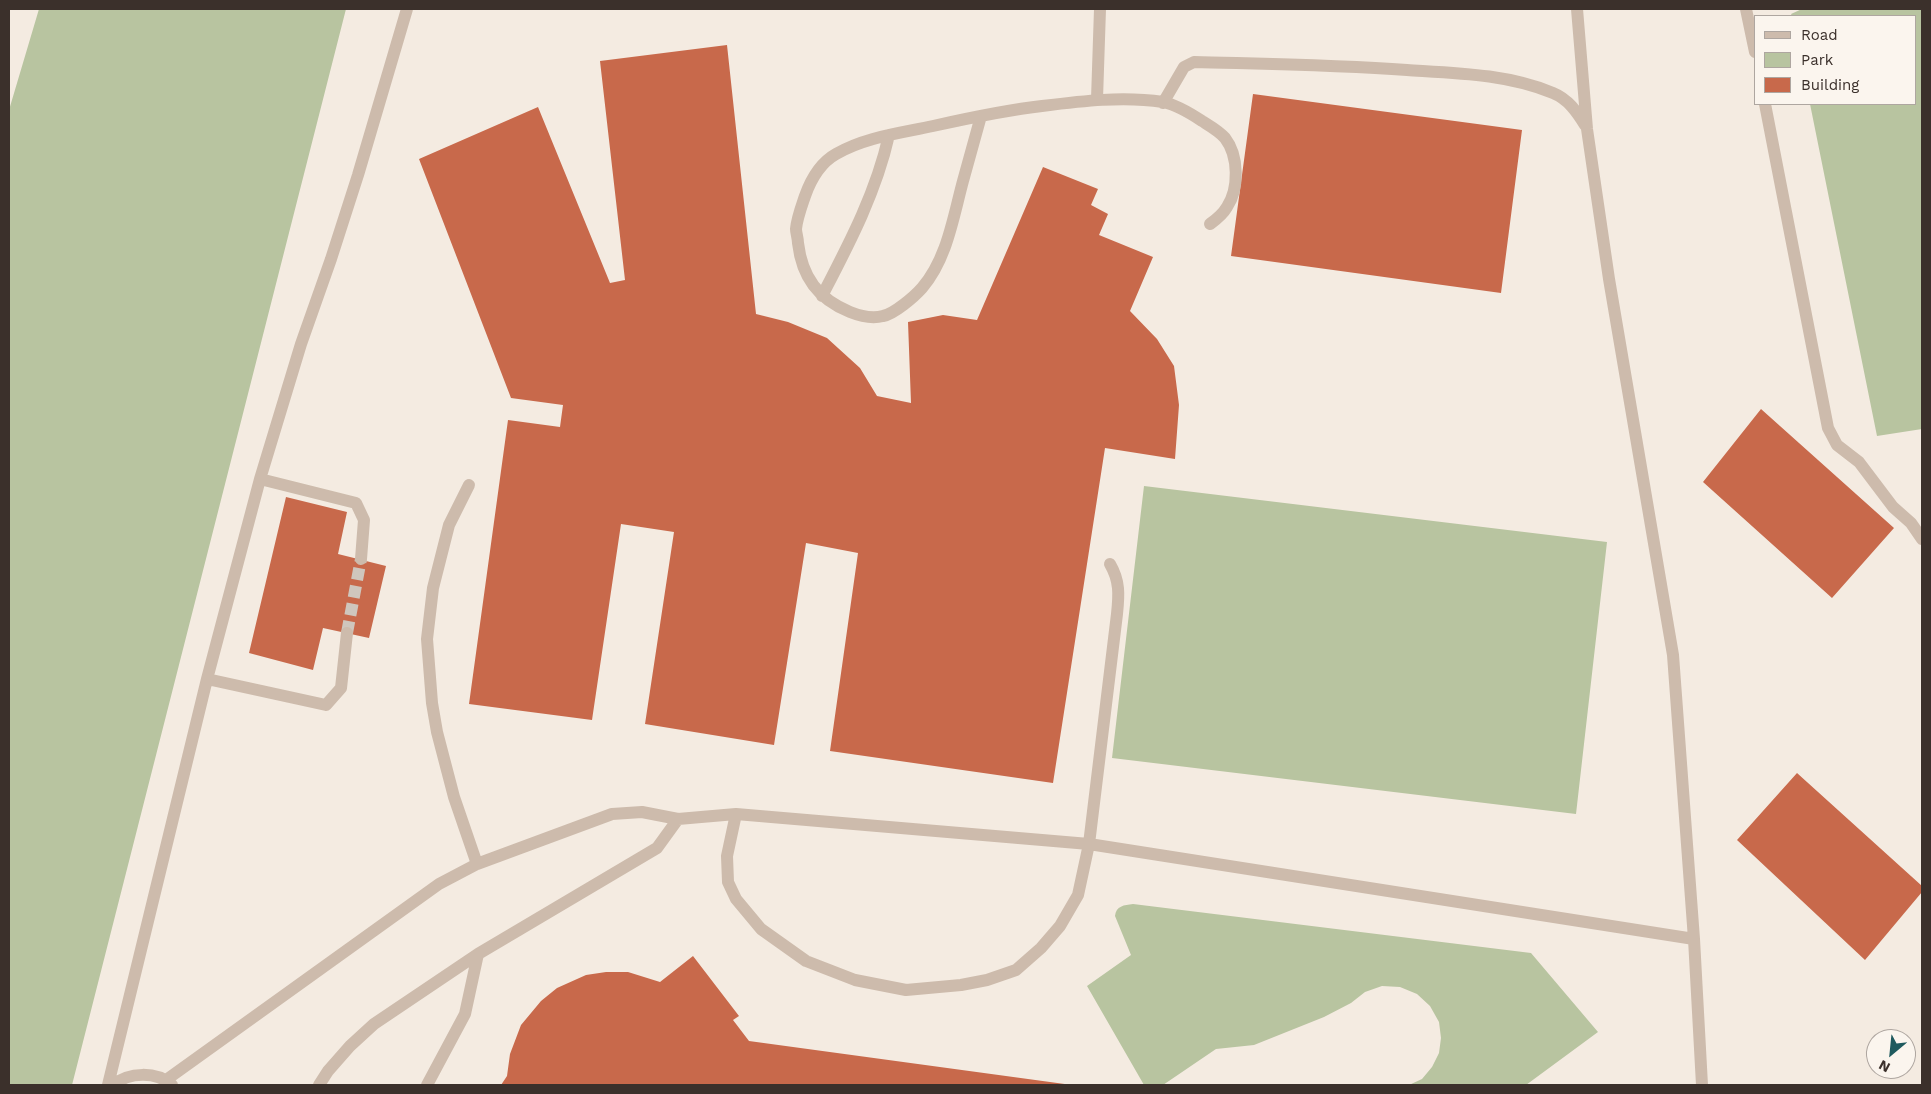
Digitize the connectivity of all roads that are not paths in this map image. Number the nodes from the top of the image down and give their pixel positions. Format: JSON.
{"nodes":[{"id":1,"x":407,"y":9,"type":"edge"},
{"id":2,"x":1100,"y":9,"type":"edge"},
{"id":3,"x":1577,"y":9,"type":"edge"},
{"id":4,"x":1746,"y":9,"type":"edge"},
{"id":5,"x":1754,"y":47,"type":"edge"},
{"id":6,"x":1097,"y":99,"type":"junction"},
{"id":7,"x":1163,"y":102,"type":"junction"},
{"id":8,"x":1765,"y":105,"type":"edge"},
{"id":9,"x":981,"y":116,"type":"junction"},
{"id":10,"x":1587,"y":129,"type":"junction"},
{"id":11,"x":889,"y":135,"type":"junction"},
{"id":12,"x":1210,"y":224,"type":"dead end"},
{"id":13,"x":822,"y":296,"type":"junction"},
{"id":14,"x":260,"y":479,"type":"junction"},
{"id":15,"x":469,"y":485,"type":"dead end"},
{"id":16,"x":1922,"y":539,"type":"edge"},
{"id":17,"x":362,"y":560,"type":"tunnel mouth"},
{"id":18,"x":1110,"y":564,"type":"dead end"},
{"id":19,"x":347,"y":633,"type":"tunnel mouth"},
{"id":20,"x":207,"y":679,"type":"junction"},
{"id":21,"x":736,"y":814,"type":"junction"},
{"id":22,"x":678,"y":819,"type":"junction"},
{"id":23,"x":1089,"y":844,"type":"junction"},
{"id":24,"x":477,"y":864,"type":"junction"},
{"id":25,"x":1694,"y":939,"type":"junction"},
{"id":26,"x":478,"y":954,"type":"junction"},
{"id":27,"x":169,"y":1083,"type":"edge"},
{"id":28,"x":108,"y":1085,"type":"edge"},
{"id":29,"x":114,"y":1085,"type":"edge"},
{"id":30,"x":318,"y":1085,"type":"edge"},
{"id":31,"x":427,"y":1085,"type":"edge"},
{"id":32,"x":1702,"y":1085,"type":"edge"}],
"edges":[{"from":1,"to":14,"type":"lane"},
{"from":2,"to":6,"type":"lane"},
{"from":3,"to":10,"type":"lane"},
{"from":4,"to":5,"type":"lane"},
{"from":6,"to":7,"type":"lane"},
{"from":6,"to":9,"type":"lane"},
{"from":7,"to":10,"type":"lane"},
{"from":7,"to":12,"type":"lane"},
{"from":8,"to":16,"type":"lane"},
{"from":9,"to":11,"type":"lane"},
{"from":9,"to":13,"type":"lane"},
{"from":10,"to":25,"type":"lane"},
{"from":11,"to":13,"type":"lane"},
{"from":11,"to":13,"type":"lane"},
{"from":14,"to":17,"type":"lane"},
{"from":14,"to":20,"type":"lane"},
{"from":15,"to":24,"type":"lane"},
{"from":18,"to":23,"type":"lane"},
{"from":19,"to":20,"type":"lane"},
{"from":20,"to":28,"type":"lane"},
{"from":21,"to":22,"type":"lane"},
{"from":21,"to":23,"type":"lane"},
{"from":21,"to":23,"type":"lane"},
{"from":22,"to":24,"type":"lane"},
{"from":22,"to":26,"type":"lane"},
{"from":23,"to":25,"type":"lane"},
{"from":24,"to":27,"type":"lane"},
{"from":25,"to":32,"type":"lane"},
{"from":26,"to":30,"type":"lane"},
{"from":26,"to":31,"type":"lane"},
{"from":27,"to":29,"type":"lane"}]}
